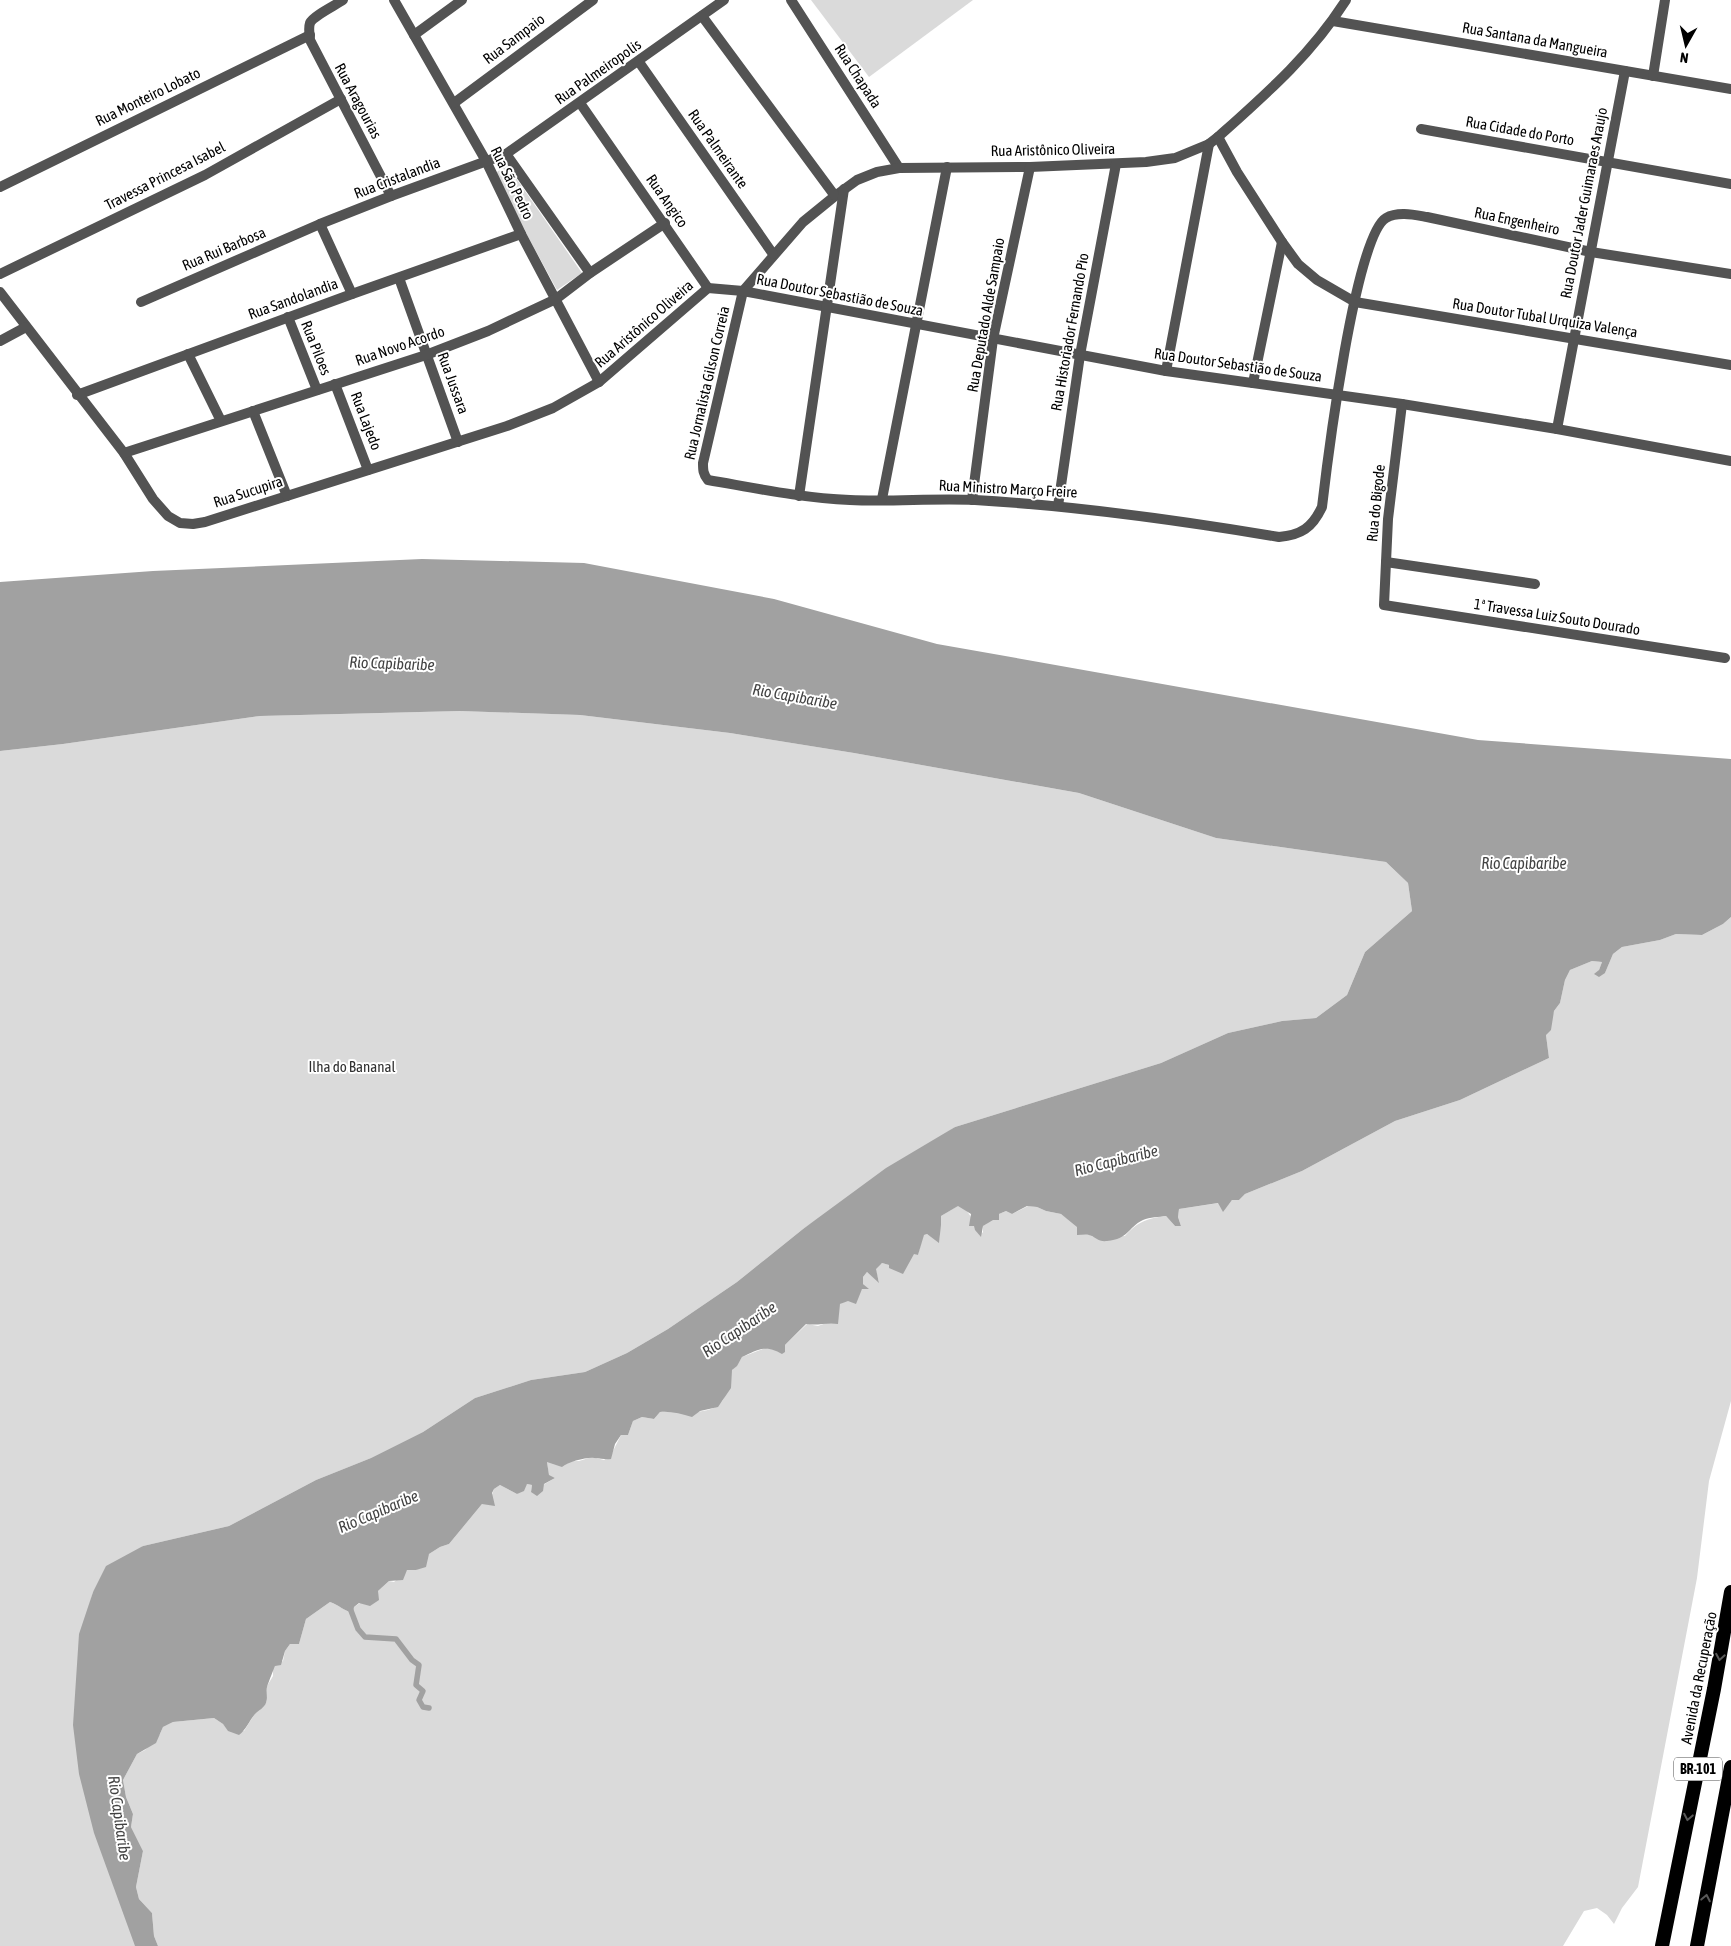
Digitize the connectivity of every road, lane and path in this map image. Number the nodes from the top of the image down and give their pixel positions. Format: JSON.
{"nodes":[{"id":1,"x":343,"y":0,"type":"edge"},
{"id":2,"x":394,"y":0,"type":"edge"},
{"id":3,"x":462,"y":0,"type":"edge"},
{"id":4,"x":593,"y":0,"type":"edge"},
{"id":5,"x":724,"y":0,"type":"edge"},
{"id":6,"x":791,"y":0,"type":"edge"},
{"id":7,"x":1346,"y":0,"type":"edge"},
{"id":8,"x":1665,"y":0,"type":"edge"},
{"id":9,"x":702,"y":16,"type":"junction"},
{"id":10,"x":1333,"y":21,"type":"junction"},
{"id":11,"x":414,"y":34,"type":"junction"},
{"id":12,"x":310,"y":35,"type":"junction"},
{"id":13,"x":638,"y":62,"type":"junction"},
{"id":14,"x":1624,"y":71,"type":"junction"},
{"id":15,"x":1653,"y":76,"type":"junction"},
{"id":16,"x":1731,"y":89,"type":"edge"},
{"id":17,"x":341,"y":99,"type":"junction"},
{"id":18,"x":580,"y":103,"type":"junction"},
{"id":19,"x":454,"y":104,"type":"junction"},
{"id":20,"x":1421,"y":128,"type":"dead end"},
{"id":21,"x":1218,"y":137,"type":"junction"},
{"id":22,"x":1209,"y":144,"type":"junction"},
{"id":23,"x":506,"y":154,"type":"junction"},
{"id":24,"x":486,"y":161,"type":"junction"},
{"id":25,"x":1607,"y":162,"type":"junction"},
{"id":26,"x":1116,"y":164,"type":"junction"},
{"id":27,"x":947,"y":167,"type":"junction"},
{"id":28,"x":1030,"y":167,"type":"junction"},
{"id":29,"x":899,"y":168,"type":"junction"},
{"id":30,"x":1731,"y":184,"type":"edge"},
{"id":31,"x":0,"y":187,"type":"edge"},
{"id":32,"x":844,"y":189,"type":"junction"},
{"id":33,"x":391,"y":196,"type":"junction"},
{"id":34,"x":834,"y":196,"type":"junction"},
{"id":35,"x":664,"y":223,"type":"junction"},
{"id":36,"x":320,"y":224,"type":"junction"},
{"id":37,"x":521,"y":234,"type":"junction"},
{"id":38,"x":1282,"y":242,"type":"junction"},
{"id":39,"x":1590,"y":252,"type":"junction"},
{"id":40,"x":774,"y":254,"type":"junction"},
{"id":41,"x":590,"y":273,"type":"junction"},
{"id":42,"x":0,"y":274,"type":"edge"},
{"id":43,"x":1731,"y":274,"type":"edge"},
{"id":44,"x":399,"y":278,"type":"junction"},
{"id":45,"x":708,"y":288,"type":"junction"},
{"id":46,"x":743,"y":291,"type":"junction"},
{"id":47,"x":0,"y":292,"type":"edge"},
{"id":48,"x":352,"y":294,"type":"junction"},
{"id":49,"x":556,"y":299,"type":"junction"},
{"id":50,"x":141,"y":302,"type":"dead end"},
{"id":51,"x":1354,"y":302,"type":"junction"},
{"id":52,"x":826,"y":308,"type":"junction"},
{"id":53,"x":288,"y":317,"type":"junction"},
{"id":54,"x":916,"y":325,"type":"junction"},
{"id":55,"x":26,"y":327,"type":"junction"},
{"id":56,"x":1574,"y":338,"type":"junction"},
{"id":57,"x":993,"y":339,"type":"junction"},
{"id":58,"x":0,"y":341,"type":"edge"},
{"id":59,"x":188,"y":354,"type":"junction"},
{"id":60,"x":426,"y":355,"type":"junction"},
{"id":61,"x":1080,"y":355,"type":"junction"},
{"id":62,"x":1731,"y":365,"type":"edge"},
{"id":63,"x":1166,"y":371,"type":"junction"},
{"id":64,"x":599,"y":382,"type":"junction"},
{"id":65,"x":1253,"y":383,"type":"junction"},
{"id":66,"x":335,"y":384,"type":"junction"},
{"id":67,"x":317,"y":390,"type":"junction"},
{"id":68,"x":1336,"y":394,"type":"junction"},
{"id":69,"x":77,"y":395,"type":"junction"},
{"id":70,"x":1402,"y":404,"type":"junction"},
{"id":71,"x":253,"y":411,"type":"junction"},
{"id":72,"x":221,"y":421,"type":"junction"},
{"id":73,"x":1557,"y":429,"type":"junction"},
{"id":74,"x":458,"y":442,"type":"junction"},
{"id":75,"x":124,"y":453,"type":"junction"},
{"id":76,"x":1731,"y":461,"type":"edge"},
{"id":77,"x":368,"y":470,"type":"junction"},
{"id":78,"x":708,"y":480,"type":"joint"},
{"id":79,"x":286,"y":496,"type":"junction"},
{"id":80,"x":799,"y":496,"type":"junction"},
{"id":81,"x":882,"y":499,"type":"junction"},
{"id":82,"x":972,"y":500,"type":"junction"},
{"id":83,"x":1058,"y":506,"type":"junction"},
{"id":84,"x":1386,"y":562,"type":"junction"},
{"id":85,"x":1535,"y":584,"type":"dead end"},
{"id":86,"x":1384,"y":605,"type":"joint"},
{"id":87,"x":1725,"y":658,"type":"dead end"},
{"id":88,"x":1731,"y":1592,"type":"edge"},
{"id":89,"x":1731,"y":1767,"type":"edge"},
{"id":90,"x":1729,"y":1796,"type":"edge"},
{"id":91,"x":1662,"y":1946,"type":"edge"},
{"id":92,"x":1697,"y":1946,"type":"edge"}],
"edges":[{"from":1,"to":12,"type":"street"},
{"from":2,"to":11,"type":"street","name":"Rua São Pedro"},
{"from":3,"to":11,"type":"street"},
{"from":4,"to":19,"type":"street","name":"Rua Sampaio"},
{"from":5,"to":9,"type":"street","name":"Rua Palmeiropolis"},
{"from":6,"to":29,"type":"street","name":"Rua Chapada"},
{"from":7,"to":10,"type":"street","name":"Rua Aristônico Oliveira"},
{"from":8,"to":15,"type":"street"},
{"from":9,"to":13,"type":"street","name":"Rua Palmeiropolis"},
{"from":9,"to":34,"type":"street"},
{"from":10,"to":14,"type":"street","name":"Rua Santana da Mangueira"},
{"from":10,"to":21,"type":"street","name":"Rua Aristônico Oliveira"},
{"from":11,"to":19,"type":"street","name":"Rua São Pedro"},
{"from":12,"to":17,"type":"street","name":"Rua Aragourias"},
{"from":12,"to":31,"type":"street","name":"Rua Monteiro Lobato"},
{"from":13,"to":18,"type":"street","name":"Rua Palmeiropolis"},
{"from":13,"to":40,"type":"street","name":"Rua Palmeirante"},
{"from":14,"to":15,"type":"street","name":"Rua Santana da Mangueira"},
{"from":14,"to":25,"type":"street","name":"Rua Doutor Jader Guimaraes Araujo"},
{"from":15,"to":16,"type":"street","name":"Rua Santana da Mangueira"},
{"from":17,"to":33,"type":"street","name":"Rua Aragourias"},
{"from":17,"to":42,"type":"street","name":"Travessa Princesa Isabel"},
{"from":18,"to":23,"type":"street","name":"Rua Palmeiropolis"},
{"from":18,"to":35,"type":"street","name":"Rua Angico"},
{"from":19,"to":24,"type":"street","name":"Rua São Pedro"},
{"from":20,"to":25,"type":"street","name":"Rua Cidade do Porto"},
{"from":21,"to":22,"type":"street","name":"Rua Aristônico Oliveira"},
{"from":21,"to":38,"type":"street"},
{"from":22,"to":26,"type":"street","name":"Rua Aristônico Oliveira"},
{"from":22,"to":63,"type":"street"},
{"from":23,"to":24,"type":"street","name":"Rua Palmeiropolis"},
{"from":23,"to":41,"type":"street","name":"Rua São Pedro"},
{"from":24,"to":33,"type":"street","name":"Rua Cristalandia"},
{"from":24,"to":37,"type":"street","name":"Rua São Pedro"},
{"from":25,"to":30,"type":"street","name":"Rua Cidade do Porto"},
{"from":25,"to":39,"type":"street","name":"Rua Doutor Jader Guimaraes Araujo"},
{"from":26,"to":28,"type":"street","name":"Rua Aristônico Oliveira"},
{"from":26,"to":61,"type":"street","name":"Rua Historiador Fernando Pio"},
{"from":27,"to":28,"type":"street","name":"Rua Aristônico Oliveira"},
{"from":27,"to":29,"type":"street","name":"Rua Aristônico Oliveira"},
{"from":27,"to":54,"type":"street"},
{"from":28,"to":57,"type":"street","name":"Rua Deputado Alde Sampaio"},
{"from":29,"to":32,"type":"street","name":"Rua Aristônico Oliveira"},
{"from":32,"to":34,"type":"street","name":"Rua Aristônico Oliveira"},
{"from":32,"to":52,"type":"street"},
{"from":33,"to":36,"type":"street","name":"Rua Cristalandia"},
{"from":34,"to":40,"type":"street","name":"Rua Aristônico Oliveira"},
{"from":35,"to":41,"type":"street","name":"Rua Novo Acordo"},
{"from":35,"to":45,"type":"street","name":"Rua Angico"},
{"from":36,"to":48,"type":"street"},
{"from":36,"to":50,"type":"street","name":"Rua Rui Barbosa"},
{"from":37,"to":44,"type":"street","name":"Rua Sandolandia"},
{"from":37,"to":49,"type":"street","name":"Rua São Pedro"},
{"from":38,"to":51,"type":"street"},
{"from":38,"to":65,"type":"street"},
{"from":39,"to":43,"type":"street","name":"Rua Engenheiro"},
{"from":39,"to":51,"type":"street","name":"Rua Engenheiro"},
{"from":39,"to":56,"type":"street","name":"Rua Doutor Jader Guimaraes Araujo"},
{"from":40,"to":46,"type":"street","name":"Rua Aristônico Oliveira"},
{"from":41,"to":49,"type":"street","name":"Rua Novo Acordo"},
{"from":44,"to":48,"type":"street","name":"Rua Sandolandia"},
{"from":44,"to":60,"type":"street","name":"Rua Jussara"},
{"from":45,"to":46,"type":"street"},
{"from":45,"to":64,"type":"street","name":"Rua Aristônico Oliveira"},
{"from":46,"to":52,"type":"street","name":"Rua Doutor Sebastião de Souza"},
{"from":46,"to":78,"type":"street","name":"Rua Jornalista Gilson Correia"},
{"from":47,"to":55,"type":"street","name":"Rua Sucupira"},
{"from":48,"to":53,"type":"street","name":"Rua Sandolandia"},
{"from":49,"to":60,"type":"street","name":"Rua Novo Acordo"},
{"from":49,"to":64,"type":"street","name":"Rua São Pedro"},
{"from":51,"to":56,"type":"street","name":"Rua Doutor Tubal Urquiza Valença"},
{"from":51,"to":68,"type":"street"},
{"from":52,"to":54,"type":"street","name":"Rua Doutor Sebastião de Souza"},
{"from":52,"to":80,"type":"street"},
{"from":53,"to":59,"type":"street","name":"Rua Sandolandia"},
{"from":53,"to":67,"type":"street","name":"Rua Piloes"},
{"from":54,"to":57,"type":"street","name":"Rua Doutor Sebastião de Souza"},
{"from":54,"to":81,"type":"street"},
{"from":55,"to":58,"type":"street"},
{"from":55,"to":69,"type":"street","name":"Rua Sucupira"},
{"from":56,"to":62,"type":"street","name":"Rua Doutor Tubal Urquiza Valença"},
{"from":56,"to":73,"type":"street","name":"Rua Doutor Jader Guimaraes Araujo"},
{"from":57,"to":61,"type":"street","name":"Rua Doutor Sebastião de Souza"},
{"from":57,"to":82,"type":"street","name":"Rua Deputado Alde Sampaio"},
{"from":59,"to":69,"type":"street","name":"Rua Sandolandia"},
{"from":59,"to":72,"type":"street"},
{"from":60,"to":66,"type":"street","name":"Rua Novo Acordo"},
{"from":60,"to":74,"type":"street","name":"Rua Jussara"},
{"from":61,"to":63,"type":"street","name":"Rua Doutor Sebastião de Souza"},
{"from":61,"to":83,"type":"street","name":"Rua Historiador Fernando Pio"},
{"from":63,"to":65,"type":"street","name":"Rua Doutor Sebastião de Souza"},
{"from":64,"to":74,"type":"street","name":"Rua Sucupira"},
{"from":65,"to":68,"type":"street","name":"Rua Doutor Sebastião de Souza"},
{"from":66,"to":67,"type":"street","name":"Rua Novo Acordo"},
{"from":66,"to":77,"type":"street","name":"Rua Lajedo"},
{"from":67,"to":71,"type":"street","name":"Rua Novo Acordo"},
{"from":68,"to":70,"type":"street","name":"Rua Doutor Sebastião de Souza"},
{"from":68,"to":83,"type":"street","name":"Rua Ministro Março Freire"},
{"from":69,"to":75,"type":"street","name":"Rua Sucupira"},
{"from":70,"to":73,"type":"street","name":"Rua Doutor Sebastião de Souza"},
{"from":70,"to":84,"type":"street","name":"Rua do Bigode"},
{"from":71,"to":72,"type":"street","name":"Rua Novo Acordo"},
{"from":71,"to":79,"type":"street"},
{"from":72,"to":75,"type":"street","name":"Rua Novo Acordo"},
{"from":73,"to":76,"type":"street","name":"Rua Doutor Sebastião de Souza"},
{"from":74,"to":77,"type":"street","name":"Rua Sucupira"},
{"from":75,"to":79,"type":"street","name":"Rua Sucupira"},
{"from":77,"to":79,"type":"street","name":"Rua Sucupira"},
{"from":78,"to":80,"type":"street","name":"Rua Ministro Março Freire"},
{"from":80,"to":81,"type":"street","name":"Rua Ministro Março Freire"},
{"from":81,"to":82,"type":"street","name":"Rua Ministro Março Freire"},
{"from":82,"to":83,"type":"street","name":"Rua Ministro Março Freire"},
{"from":84,"to":85,"type":"street"},
{"from":84,"to":86,"type":"street","name":"Rua do Bigode"},
{"from":86,"to":87,"type":"street","name":"1ª Travessa Luiz Souto Dourado"},
{"from":88,"to":91,"type":"highway","name":"Avenida da Recuperação","number":"BR-101","one_way":true},
{"from":89,"to":90,"type":"highway","number":"BR-101"},
{"from":92,"to":90,"type":"highway","number":"BR-101","one_way":true}]}
